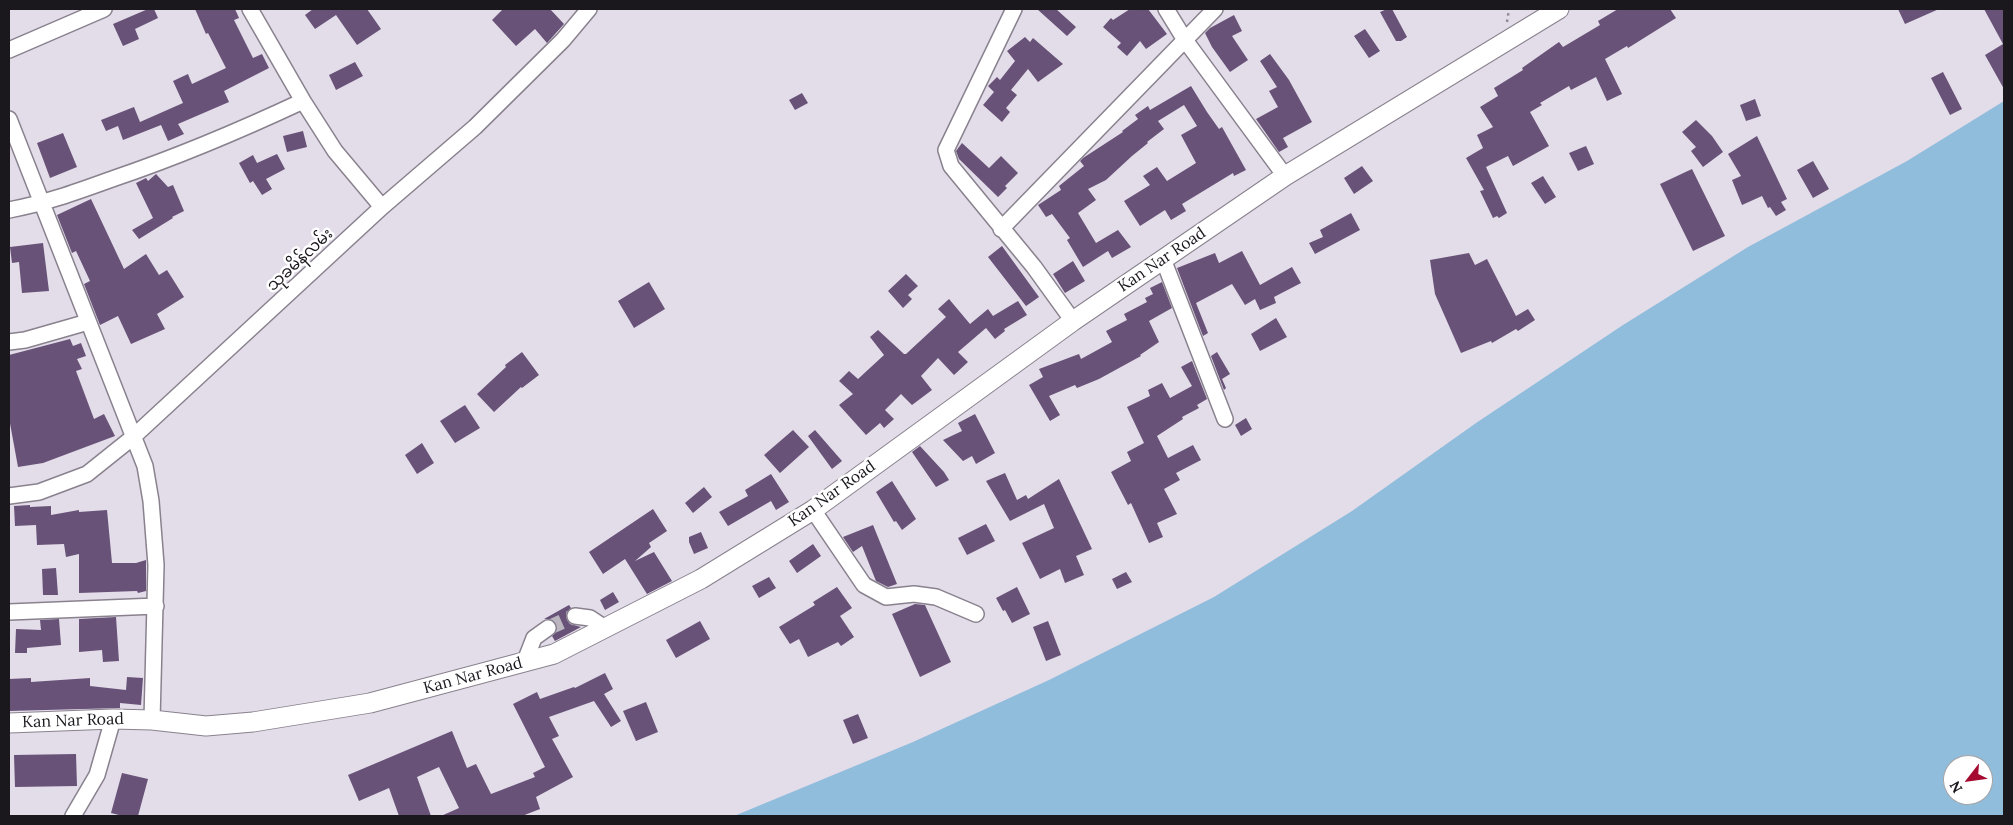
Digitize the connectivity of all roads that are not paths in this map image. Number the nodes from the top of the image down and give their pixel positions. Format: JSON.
{"nodes":[{"id":1,"x":104,"y":9,"type":"edge"},
{"id":2,"x":250,"y":9,"type":"edge"},
{"id":3,"x":589,"y":9,"type":"edge"},
{"id":4,"x":1014,"y":9,"type":"edge"},
{"id":5,"x":1166,"y":9,"type":"edge"},
{"id":6,"x":1215,"y":9,"type":"edge"},
{"id":7,"x":1559,"y":9,"type":"edge"},
{"id":8,"x":1186,"y":40,"type":"junction"},
{"id":9,"x":9,"y":50,"type":"edge"},
{"id":10,"x":303,"y":101,"type":"junction"},
{"id":11,"x":9,"y":119,"type":"edge"},
{"id":12,"x":1285,"y":176,"type":"junction"},
{"id":13,"x":42,"y":204,"type":"junction"},
{"id":14,"x":382,"y":207,"type":"junction"},
{"id":15,"x":9,"y":210,"type":"edge"},
{"id":16,"x":1001,"y":229,"type":"junction"},
{"id":17,"x":1163,"y":259,"type":"junction"},
{"id":18,"x":1073,"y":321,"type":"junction"},
{"id":19,"x":88,"y":322,"type":"junction"},
{"id":20,"x":9,"y":342,"type":"edge"},
{"id":21,"x":1225,"y":419,"type":"dead end"},
{"id":22,"x":132,"y":438,"type":"junction"},
{"id":23,"x":9,"y":496,"type":"edge"},
{"id":24,"x":813,"y":510,"type":"junction"},
{"id":25,"x":156,"y":606,"type":"junction"},
{"id":26,"x":9,"y":612,"type":"edge"},
{"id":27,"x":976,"y":614,"type":"dead end"},
{"id":28,"x":575,"y":616,"type":"tunnel mouth"},
{"id":29,"x":548,"y":628,"type":"tunnel mouth"},
{"id":30,"x":605,"y":628,"type":"junction"},
{"id":31,"x":525,"y":662,"type":"junction"},
{"id":32,"x":113,"y":719,"type":"junction"},
{"id":33,"x":152,"y":720,"type":"junction"},
{"id":34,"x":9,"y":724,"type":"edge"},
{"id":35,"x":74,"y":816,"type":"edge"}],
"edges":[{"from":1,"to":9,"type":"street"},
{"from":2,"to":10,"type":"street"},
{"from":3,"to":14,"type":"street","name":"သုခမိန်လမ်း"},
{"from":4,"to":16,"type":"street"},
{"from":5,"to":8,"type":"street"},
{"from":6,"to":8,"type":"street"},
{"from":7,"to":12,"type":"main road","name":"Kan Nar Road"},
{"from":8,"to":12,"type":"street"},
{"from":8,"to":16,"type":"street"},
{"from":10,"to":13,"type":"street"},
{"from":10,"to":14,"type":"street"},
{"from":11,"to":13,"type":"street"},
{"from":12,"to":17,"type":"main road","name":"Kan Nar Road"},
{"from":13,"to":15,"type":"street"},
{"from":13,"to":19,"type":"street"},
{"from":14,"to":22,"type":"street","name":"သုခမိန်လမ်း"},
{"from":16,"to":18,"type":"street"},
{"from":17,"to":18,"type":"main road","name":"Kan Nar Road"},
{"from":17,"to":21,"type":"street"},
{"from":18,"to":24,"type":"main road","name":"Kan Nar Road"},
{"from":19,"to":20,"type":"street"},
{"from":19,"to":22,"type":"street"},
{"from":22,"to":23,"type":"street","name":"သုခမိန်လမ်း"},
{"from":22,"to":25,"type":"street"},
{"from":24,"to":27,"type":"street"},
{"from":24,"to":30,"type":"main road","name":"Kan Nar Road"},
{"from":25,"to":26,"type":"street"},
{"from":25,"to":33,"type":"street"},
{"from":28,"to":30,"type":"street"},
{"from":29,"to":31,"type":"street"},
{"from":30,"to":31,"type":"main road","name":"Kan Nar Road"},
{"from":31,"to":33,"type":"main road","name":"Kan Nar Road"},
{"from":32,"to":33,"type":"main road","name":"Kan Nar Road"},
{"from":32,"to":34,"type":"main road","name":"Kan Nar Road"},
{"from":32,"to":35,"type":"street"}]}
